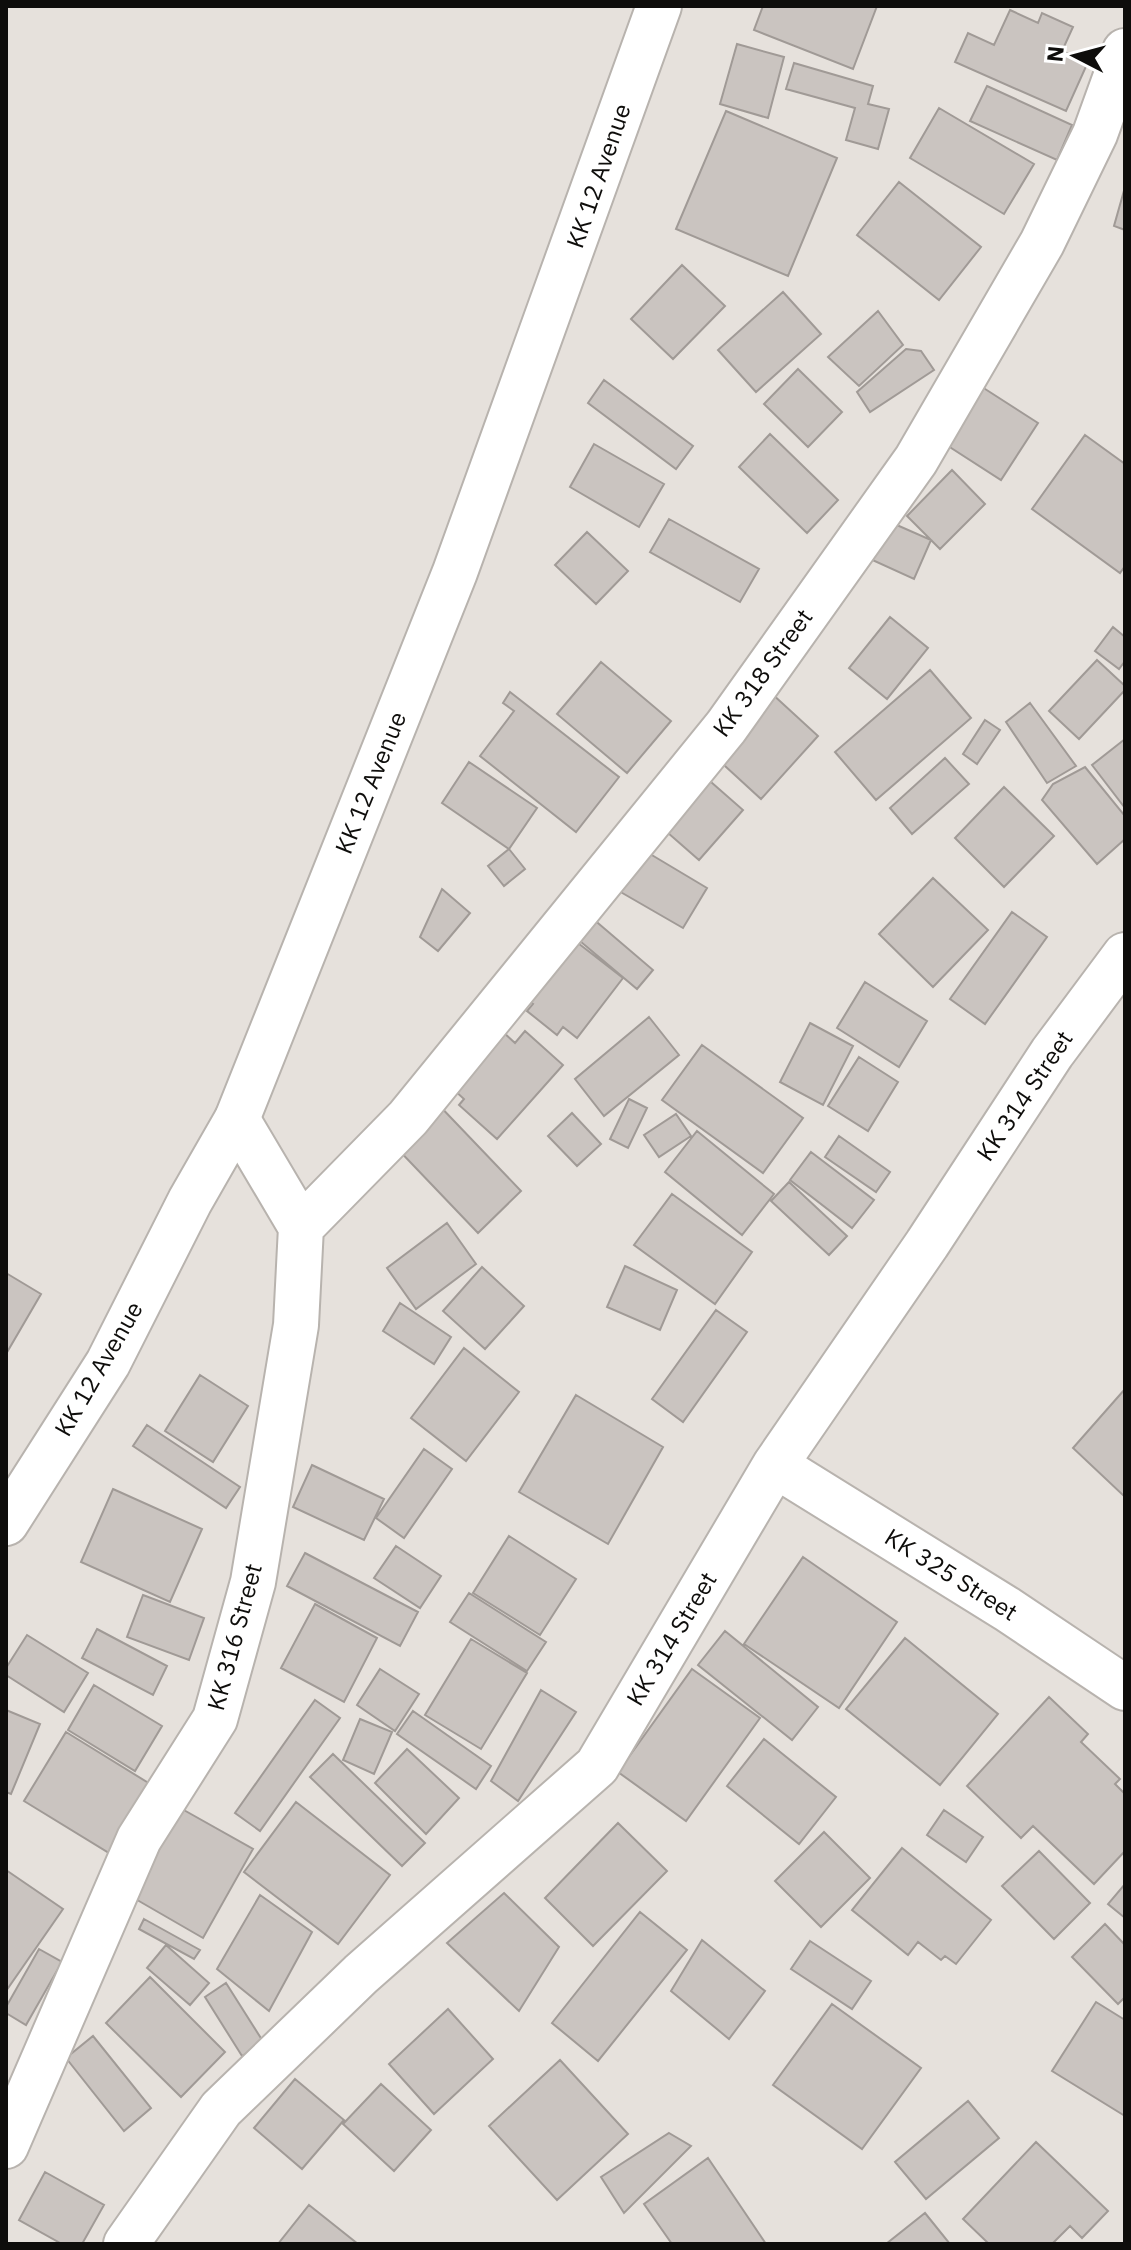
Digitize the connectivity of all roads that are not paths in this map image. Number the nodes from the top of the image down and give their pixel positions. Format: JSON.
{"nodes":[{"id":1,"x":659,"y":6,"type":"edge"},
{"id":2,"x":1125,"y":51,"type":"edge"},
{"id":3,"x":1125,"y":955,"type":"edge"},
{"id":4,"x":237,"y":1119,"type":"junction"},
{"id":5,"x":301,"y":1227,"type":"junction"},
{"id":6,"x":775,"y":1465,"type":"junction"},
{"id":7,"x":6,"y":1523,"type":"edge"},
{"id":8,"x":1125,"y":1688,"type":"edge"},
{"id":9,"x":6,"y":2146,"type":"edge"},
{"id":10,"x":126,"y":2244,"type":"edge"}],
"edges":[{"from":1,"to":4,"type":"street","name":"KK 12 Avenue"},
{"from":2,"to":5,"type":"street","name":"KK 318 Street"},
{"from":3,"to":6,"type":"street","name":"KK 314 Street"},
{"from":4,"to":5,"type":"street"},
{"from":4,"to":7,"type":"street","name":"KK 12 Avenue"},
{"from":5,"to":9,"type":"street","name":"KK 316 Street"},
{"from":6,"to":8,"type":"street","name":"KK 325 Street"},
{"from":6,"to":10,"type":"street","name":"KK 314 Street"}]}
